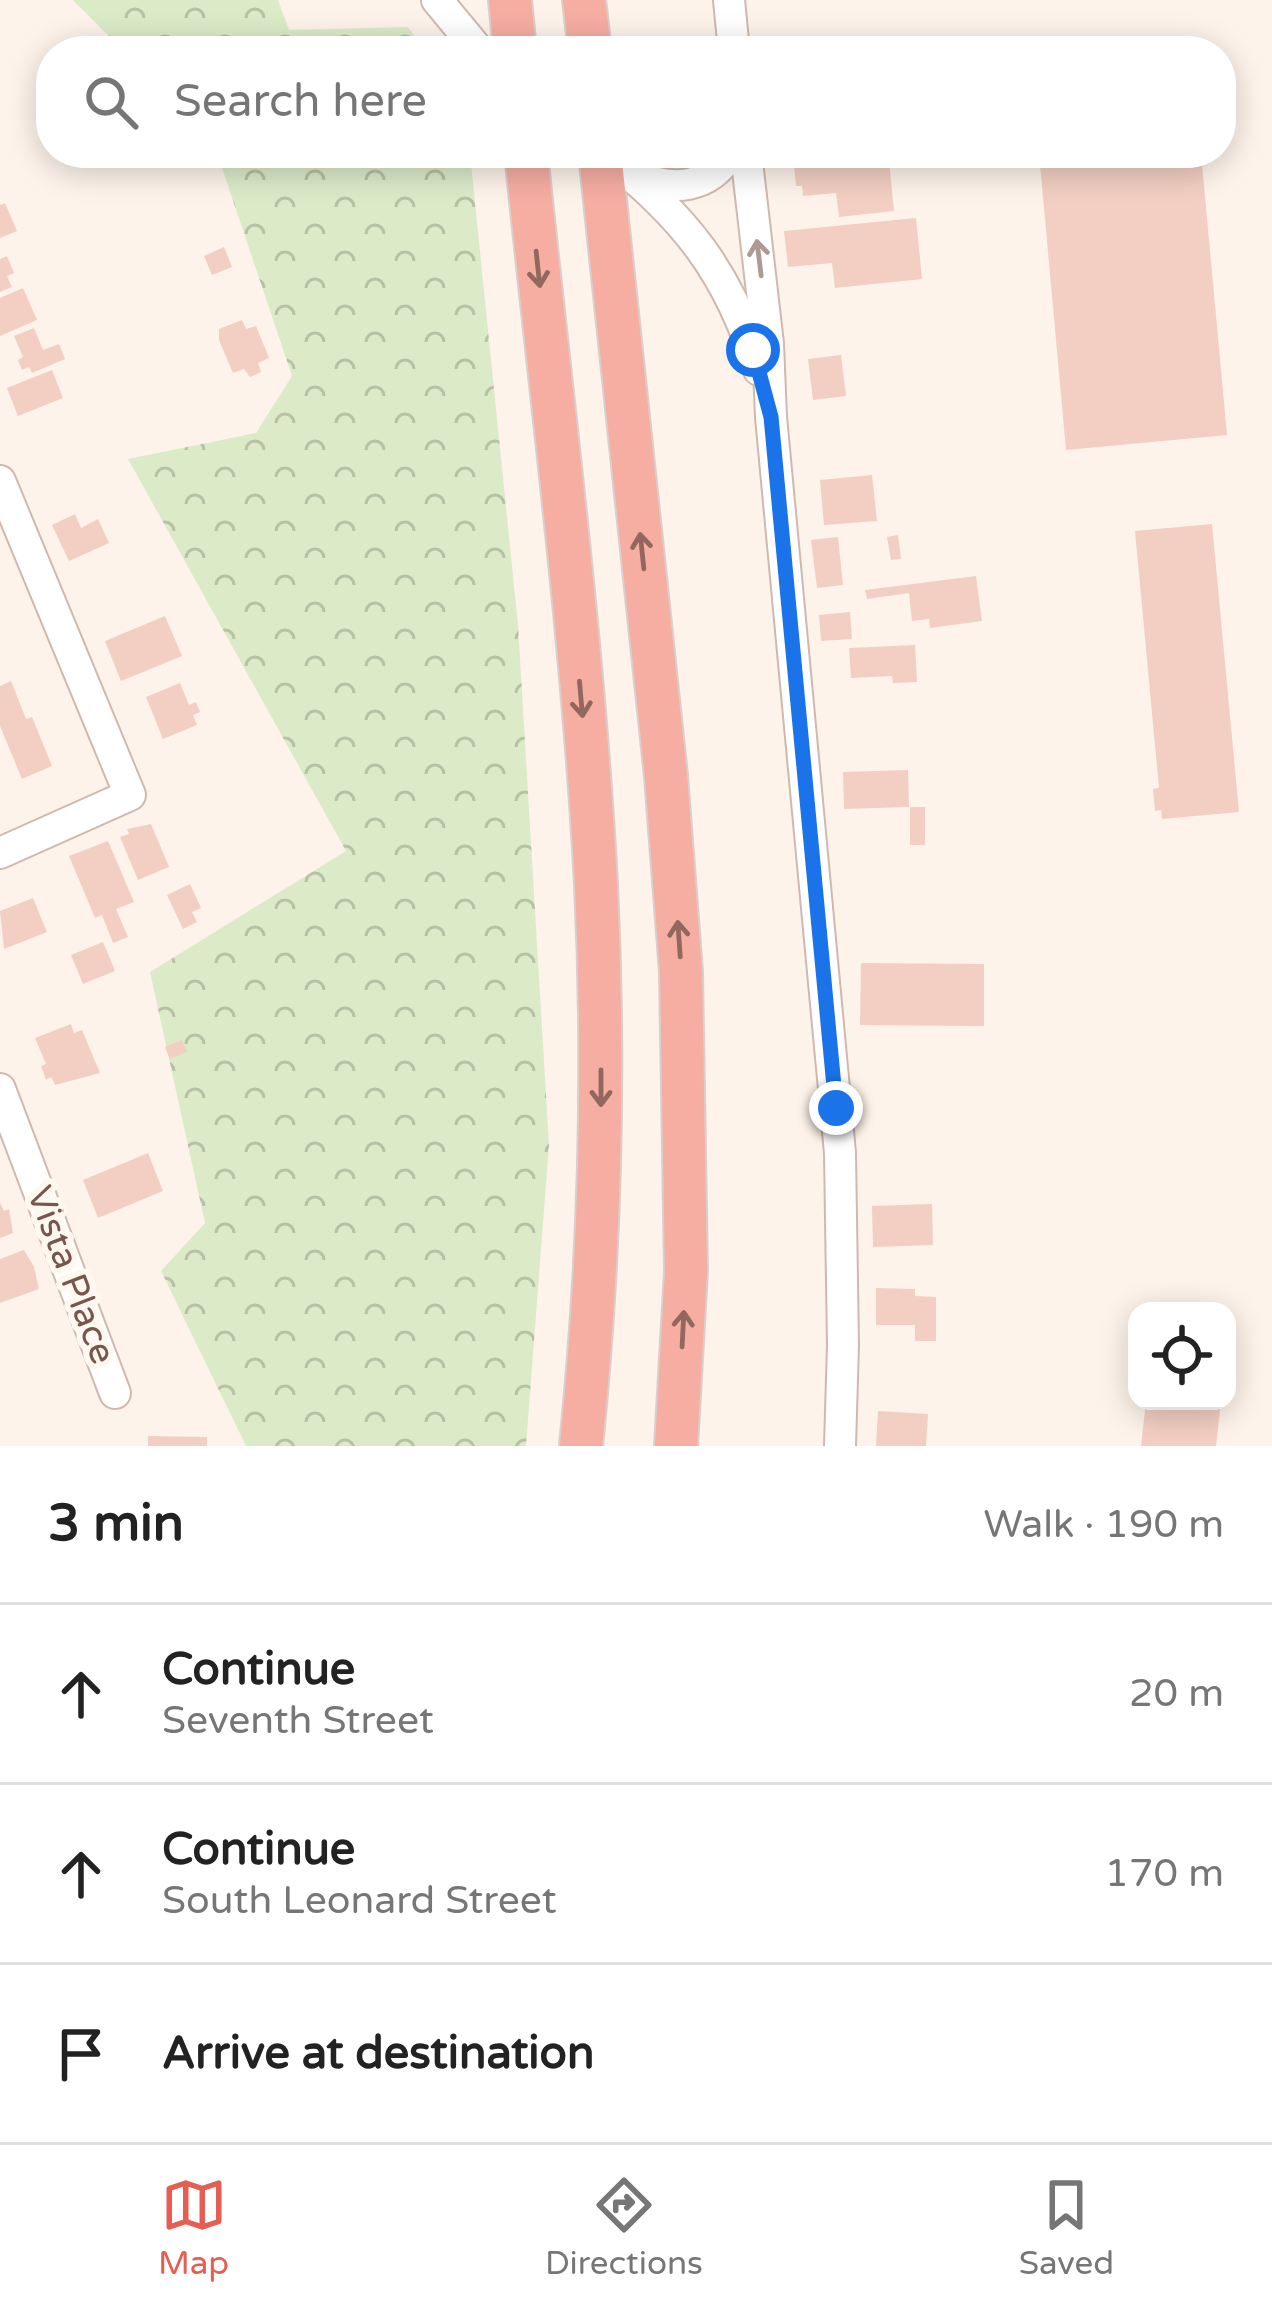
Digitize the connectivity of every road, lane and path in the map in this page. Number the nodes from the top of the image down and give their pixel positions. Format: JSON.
{"nodes":[{"id":1,"x":437,"y":0,"type":"edge"},
{"id":2,"x":510,"y":0,"type":"edge"},
{"id":3,"x":729,"y":0,"type":"edge"},
{"id":4,"x":466,"y":36,"type":"edge"},
{"id":5,"x":514,"y":36,"type":"edge"},
{"id":6,"x":733,"y":36,"type":"edge"},
{"id":7,"x":528,"y":168,"type":"edge"},
{"id":8,"x":613,"y":168,"type":"edge"},
{"id":9,"x":621,"y":168,"type":"edge"},
{"id":10,"x":630,"y":168,"type":"edge"},
{"id":11,"x":718,"y":168,"type":"edge"},
{"id":12,"x":748,"y":168,"type":"edge"},
{"id":13,"x":771,"y":417,"type":"junction"},
{"id":14,"x":2,"y":493,"type":"edge"},
{"id":15,"x":0,"y":853,"type":"edge"},
{"id":16,"x":0,"y":1089,"type":"edge"},
{"id":17,"x":116,"y":1394,"type":"dead end"},
{"id":18,"x":581,"y":1446,"type":"edge"},
{"id":19,"x":676,"y":1446,"type":"edge"},
{"id":20,"x":840,"y":1446,"type":"edge"}],
"edges":[{"from":1,"to":4,"type":"street"},
{"from":2,"to":5,"type":"highway"},
{"from":3,"to":6,"type":"street"},
{"from":7,"to":18,"type":"highway","one_way":true},
{"from":19,"to":8,"type":"highway","one_way":true},
{"from":9,"to":13,"type":"street"},
{"from":10,"to":11,"type":"street"},
{"from":13,"to":12,"type":"street","one_way":true},
{"from":13,"to":20,"type":"street"},
{"from":14,"to":15,"type":"street"},
{"from":16,"to":17,"type":"street","name":"Vista Place"}]}
